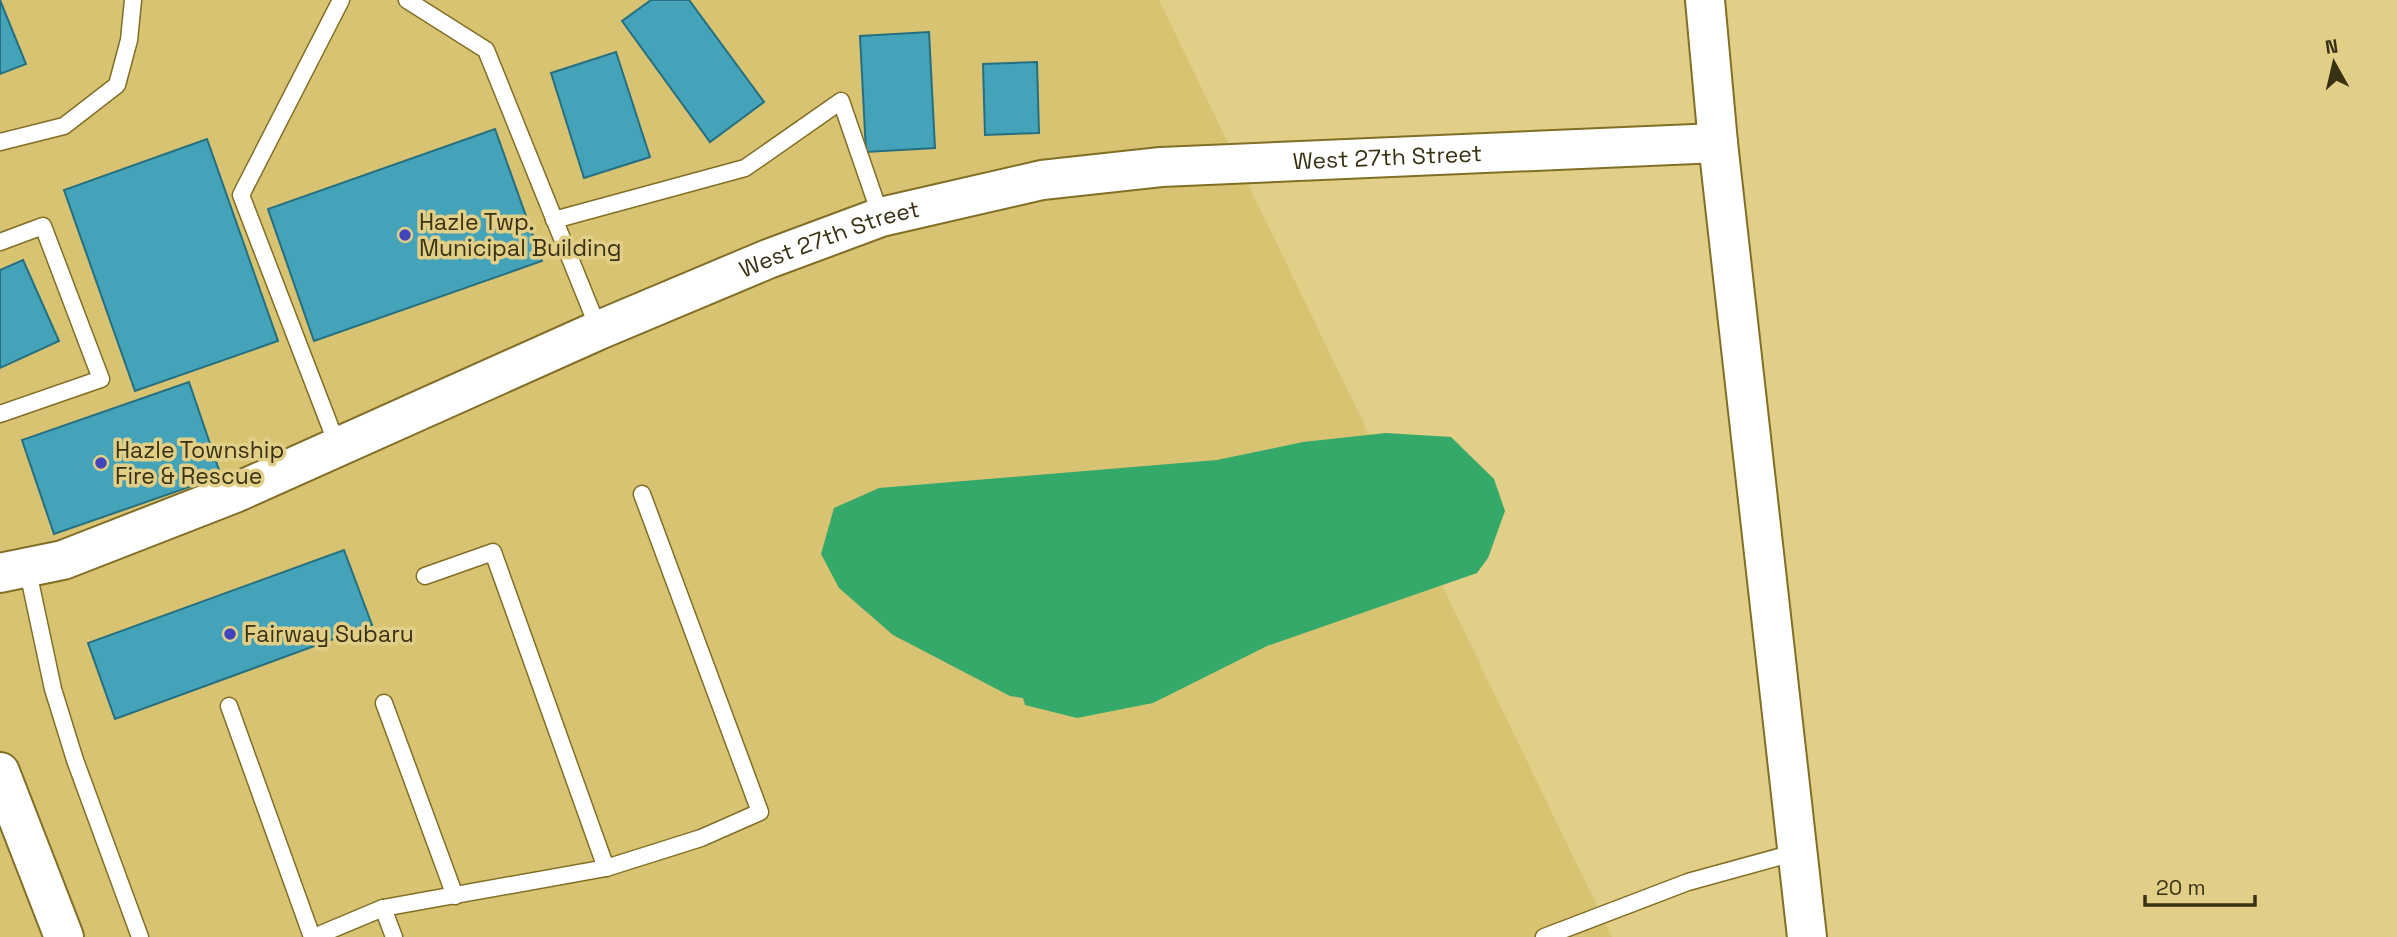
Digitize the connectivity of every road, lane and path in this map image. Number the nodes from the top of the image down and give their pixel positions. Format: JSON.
{"nodes":[{"id":1,"x":133,"y":0,"type":"edge"},
{"id":2,"x":341,"y":0,"type":"edge"},
{"id":3,"x":407,"y":0,"type":"edge"},
{"id":4,"x":1705,"y":0,"type":"edge"},
{"id":5,"x":0,"y":142,"type":"edge"},
{"id":6,"x":1718,"y":143,"type":"junction"},
{"id":7,"x":881,"y":217,"type":"junction"},
{"id":8,"x":554,"y":219,"type":"junction"},
{"id":9,"x":0,"y":242,"type":"edge"},
{"id":10,"x":599,"y":330,"type":"junction"},
{"id":11,"x":0,"y":414,"type":"edge"},
{"id":12,"x":338,"y":447,"type":"junction"},
{"id":13,"x":642,"y":494,"type":"dead end"},
{"id":14,"x":13,"y":570,"type":"edge"},
{"id":15,"x":425,"y":576,"type":"dead end"},
{"id":16,"x":384,"y":703,"type":"dead end"},
{"id":17,"x":229,"y":706,"type":"dead end"},
{"id":18,"x":0,"y":772,"type":"edge"},
{"id":19,"x":1797,"y":852,"type":"junction"},
{"id":20,"x":607,"y":868,"type":"junction"},
{"id":21,"x":455,"y":896,"type":"junction"},
{"id":22,"x":383,"y":908,"type":"junction"},
{"id":23,"x":64,"y":937,"type":"edge"},
{"id":24,"x":140,"y":937,"type":"edge"},
{"id":25,"x":313,"y":937,"type":"edge"},
{"id":26,"x":394,"y":937,"type":"edge"},
{"id":27,"x":1544,"y":937,"type":"edge"},
{"id":28,"x":1807,"y":937,"type":"edge"}],
"edges":[{"from":1,"to":5,"type":"lane"},
{"from":2,"to":12,"type":"lane"},
{"from":3,"to":8,"type":"lane"},
{"from":4,"to":6,"type":"street"},
{"from":6,"to":7,"type":"street","name":"West 27th Street"},
{"from":6,"to":19,"type":"street"},
{"from":7,"to":8,"type":"lane"},
{"from":7,"to":10,"type":"street","name":"West 27th Street"},
{"from":8,"to":10,"type":"lane"},
{"from":9,"to":11,"type":"lane"},
{"from":10,"to":12,"type":"street","name":"West 27th Street"},
{"from":12,"to":14,"type":"street","name":"West 27th Street"},
{"from":13,"to":20,"type":"lane"},
{"from":14,"to":24,"type":"lane"},
{"from":15,"to":20,"type":"lane"},
{"from":16,"to":21,"type":"lane"},
{"from":17,"to":25,"type":"lane"},
{"from":18,"to":23,"type":"street"},
{"from":19,"to":27,"type":"lane"},
{"from":19,"to":28,"type":"street"},
{"from":20,"to":21,"type":"lane"},
{"from":21,"to":22,"type":"lane"},
{"from":22,"to":25,"type":"lane"},
{"from":22,"to":26,"type":"lane"}]}
